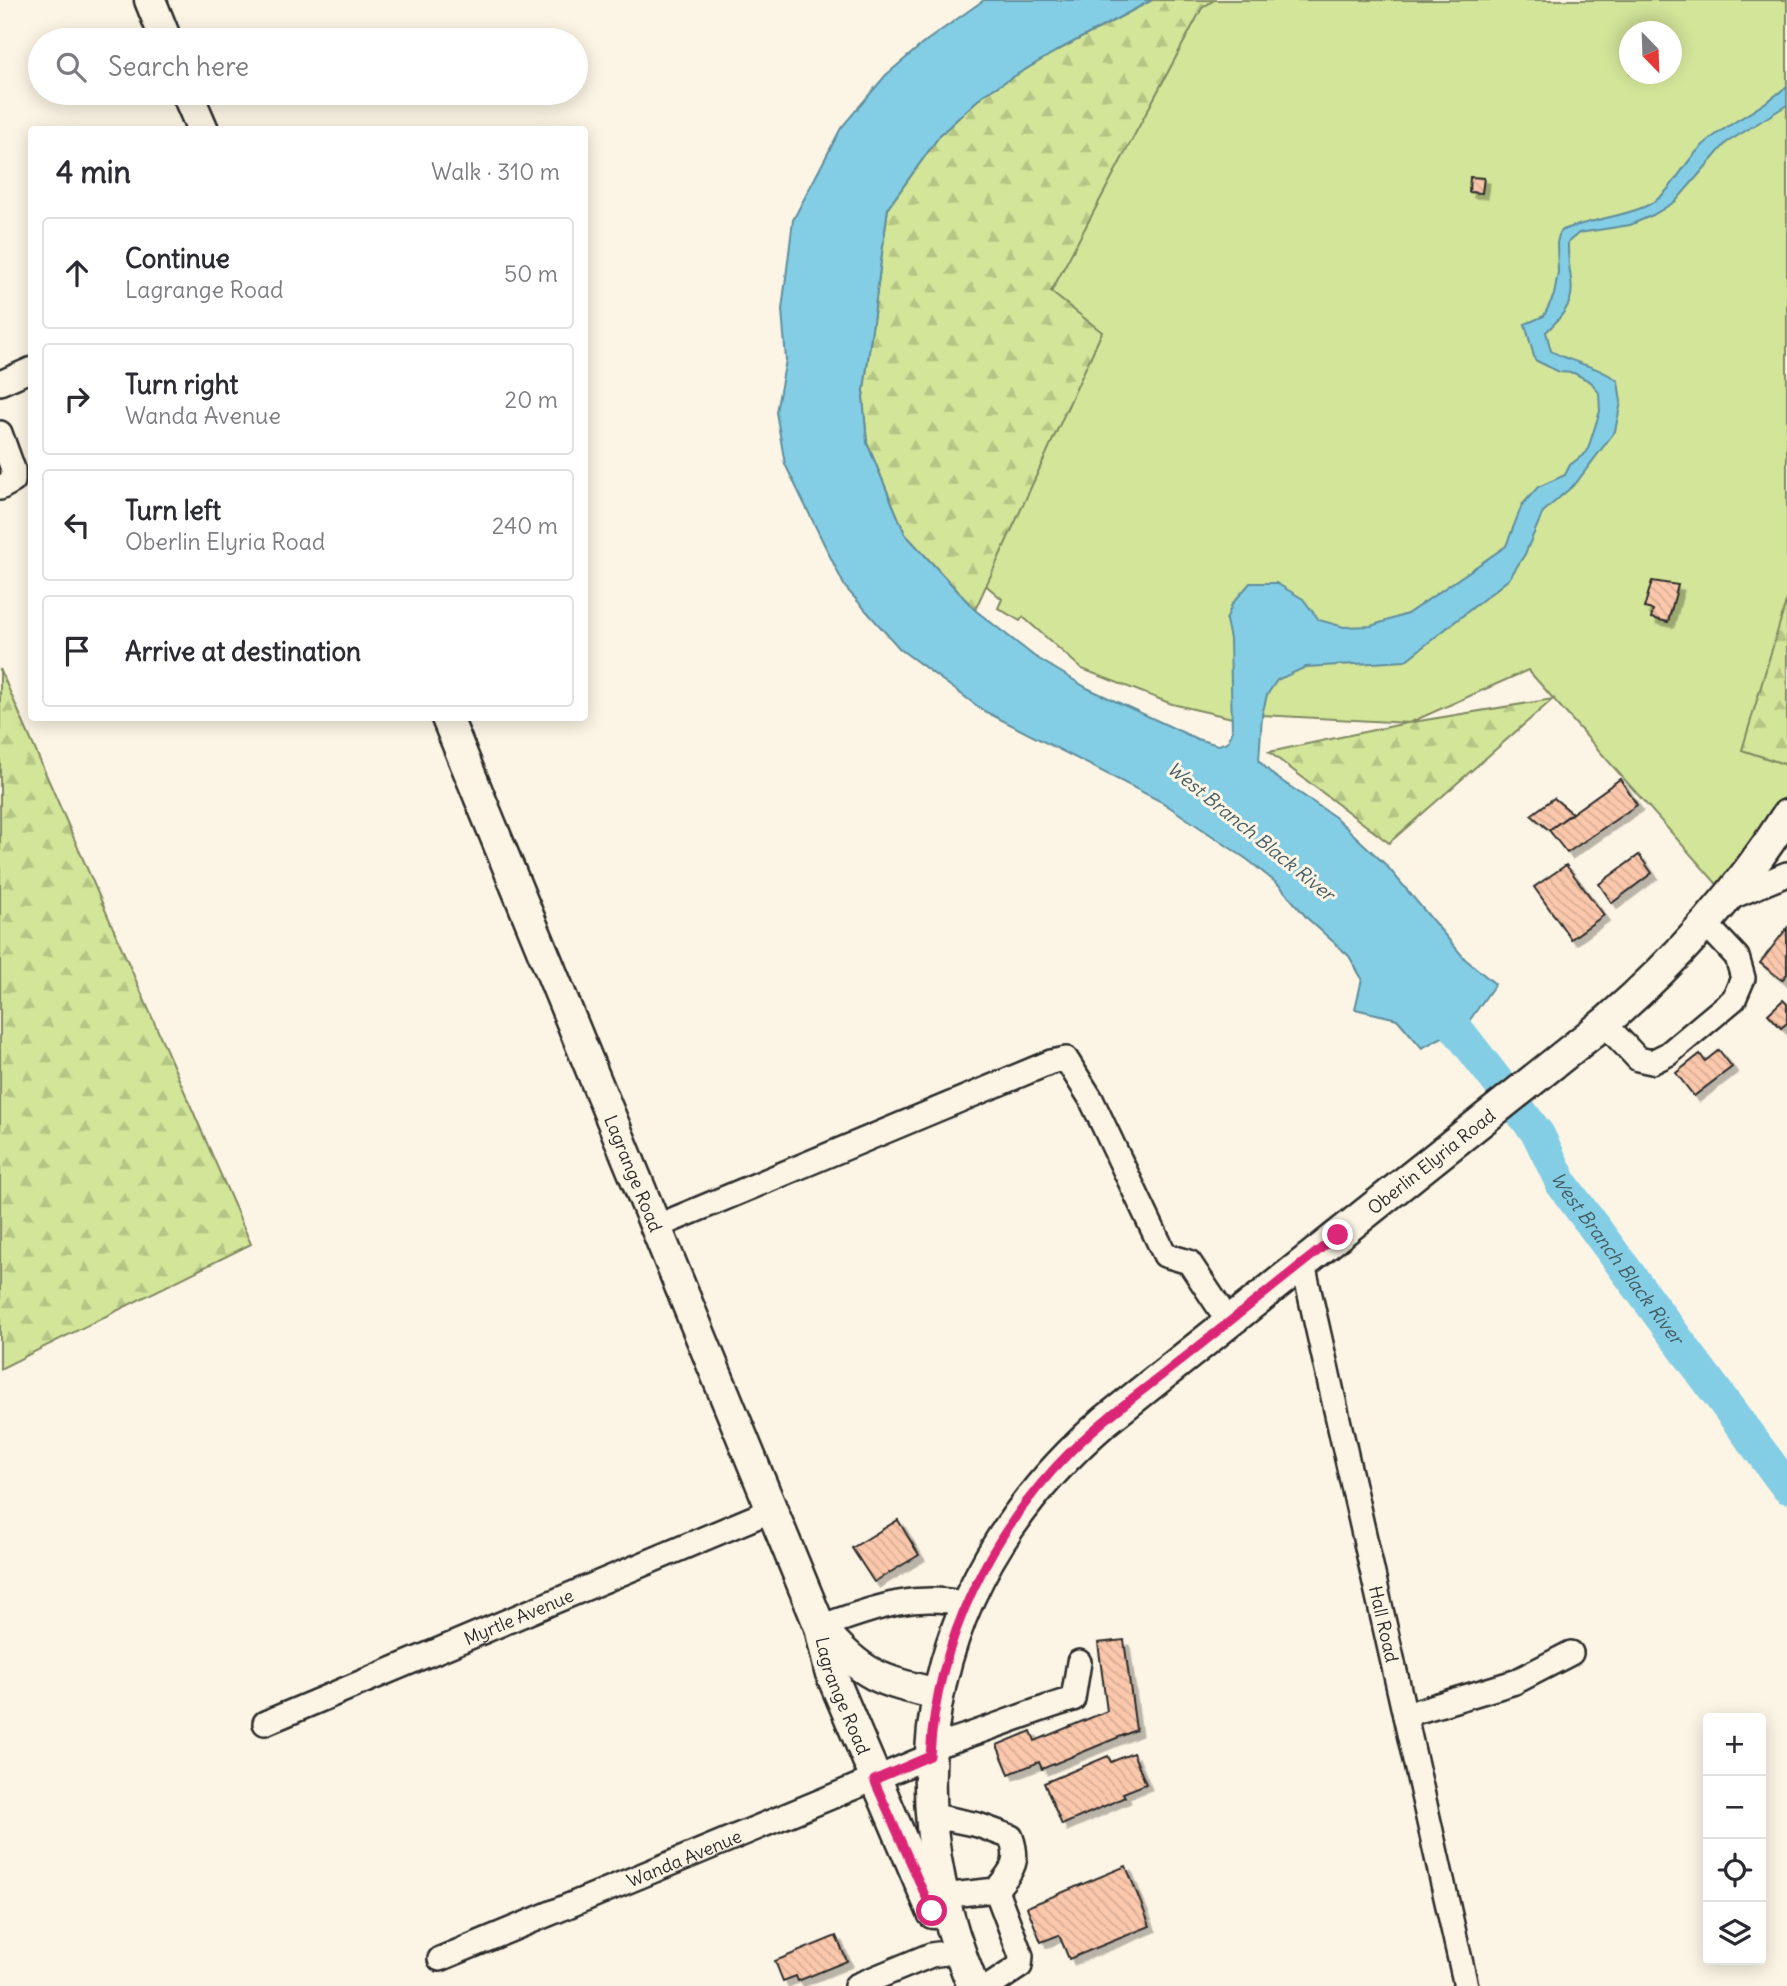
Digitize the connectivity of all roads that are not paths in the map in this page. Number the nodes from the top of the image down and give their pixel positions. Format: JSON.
{"nodes":[{"id":1,"x":150,"y":0,"type":"edge"},
{"id":2,"x":161,"y":28,"type":"edge"},
{"id":3,"x":192,"y":105,"type":"edge"},
{"id":4,"x":201,"y":126,"type":"edge"},
{"id":5,"x":28,"y":371,"type":"edge"},
{"id":6,"x":0,"y":383,"type":"edge"},
{"id":7,"x":0,"y":433,"type":"edge"},
{"id":8,"x":0,"y":488,"type":"edge"},
{"id":9,"x":448,"y":721,"type":"edge"},
{"id":10,"x":1787,"y":816,"type":"edge"},
{"id":11,"x":1787,"y":874,"type":"edge"},
{"id":12,"x":1729,"y":898,"type":"junction"},
{"id":13,"x":1707,"y":925,"type":"junction"},
{"id":14,"x":1604,"y":1023,"type":"junction"},
{"id":15,"x":658,"y":1226,"type":"junction"},
{"id":16,"x":1303,"y":1264,"type":"junction"},
{"id":17,"x":1229,"y":1322,"type":"junction"},
{"id":18,"x":772,"y":1510,"type":"junction"},
{"id":19,"x":966,"y":1604,"type":"junction"},
{"id":20,"x":820,"y":1627,"type":"junction"},
{"id":21,"x":1571,"y":1653,"type":"dead end"},
{"id":22,"x":1079,"y":1662,"type":"dead end"},
{"id":23,"x":938,"y":1693,"type":"junction"},
{"id":24,"x":1405,"y":1715,"type":"junction"},
{"id":25,"x":265,"y":1723,"type":"dead end"},
{"id":26,"x":930,"y":1752,"type":"junction"},
{"id":27,"x":874,"y":1780,"type":"junction"},
{"id":28,"x":930,"y":1815,"type":"junction"},
{"id":29,"x":996,"y":1890,"type":"junction"},
{"id":30,"x":942,"y":1896,"type":"junction"},
{"id":31,"x":958,"y":1951,"type":"junction"},
{"id":32,"x":440,"y":1959,"type":"dead end"},
{"id":33,"x":856,"y":1986,"type":"edge"},
{"id":34,"x":973,"y":1986,"type":"edge"},
{"id":35,"x":990,"y":1986,"type":"edge"},
{"id":36,"x":1466,"y":1986,"type":"edge"}],
"edges":[{"from":1,"to":2,"type":"main road"},
{"from":3,"to":4,"type":"main road"},
{"from":5,"to":6,"type":"street"},
{"from":7,"to":8,"type":"street"},
{"from":9,"to":15,"type":"main road","name":"Lagrange Road"},
{"from":10,"to":12,"type":"main road","name":"Oberlin Elyria Road"},
{"from":11,"to":12,"type":"street"},
{"from":12,"to":13,"type":"main road","name":"Oberlin Elyria Road"},
{"from":13,"to":14,"type":"main road","name":"Oberlin Elyria Road"},
{"from":13,"to":14,"type":"street"},
{"from":14,"to":16,"type":"main road","name":"Oberlin Elyria Road"},
{"from":15,"to":17,"type":"street"},
{"from":15,"to":18,"type":"main road","name":"Lagrange Road"},
{"from":16,"to":17,"type":"main road","name":"Oberlin Elyria Road"},
{"from":16,"to":24,"type":"street","name":"Hall Road"},
{"from":17,"to":19,"type":"main road","name":"Oberlin Elyria Road"},
{"from":18,"to":20,"type":"main road","name":"Lagrange Road"},
{"from":18,"to":25,"type":"street","name":"Myrtle Avenue"},
{"from":19,"to":20,"type":"street"},
{"from":19,"to":23,"type":"main road","name":"Oberlin Elyria Road"},
{"from":20,"to":23,"type":"main road","name":"Lagrange Road"},
{"from":20,"to":27,"type":"main road","name":"Lagrange Road"},
{"from":21,"to":24,"type":"street"},
{"from":22,"to":26,"type":"street","name":"Wanda Avenue"},
{"from":23,"to":26,"type":"main road","name":"Oberlin Elyria Road"},
{"from":24,"to":36,"type":"street","name":"Hall Road"},
{"from":26,"to":27,"type":"street","name":"Wanda Avenue"},
{"from":26,"to":28,"type":"main road","name":"Oberlin Elyria Road"},
{"from":27,"to":31,"type":"main road","name":"Lagrange Road"},
{"from":27,"to":32,"type":"street","name":"Wanda Avenue"},
{"from":28,"to":29,"type":"street"},
{"from":28,"to":30,"type":"main road","name":"Oberlin Elyria Road"},
{"from":29,"to":30,"type":"street"},
{"from":29,"to":35,"type":"street"},
{"from":30,"to":31,"type":"main road","name":"Oberlin Elyria Road"},
{"from":31,"to":33,"type":"street"},
{"from":31,"to":34,"type":"main road","name":"Oberlin Elyria Road"}]}
